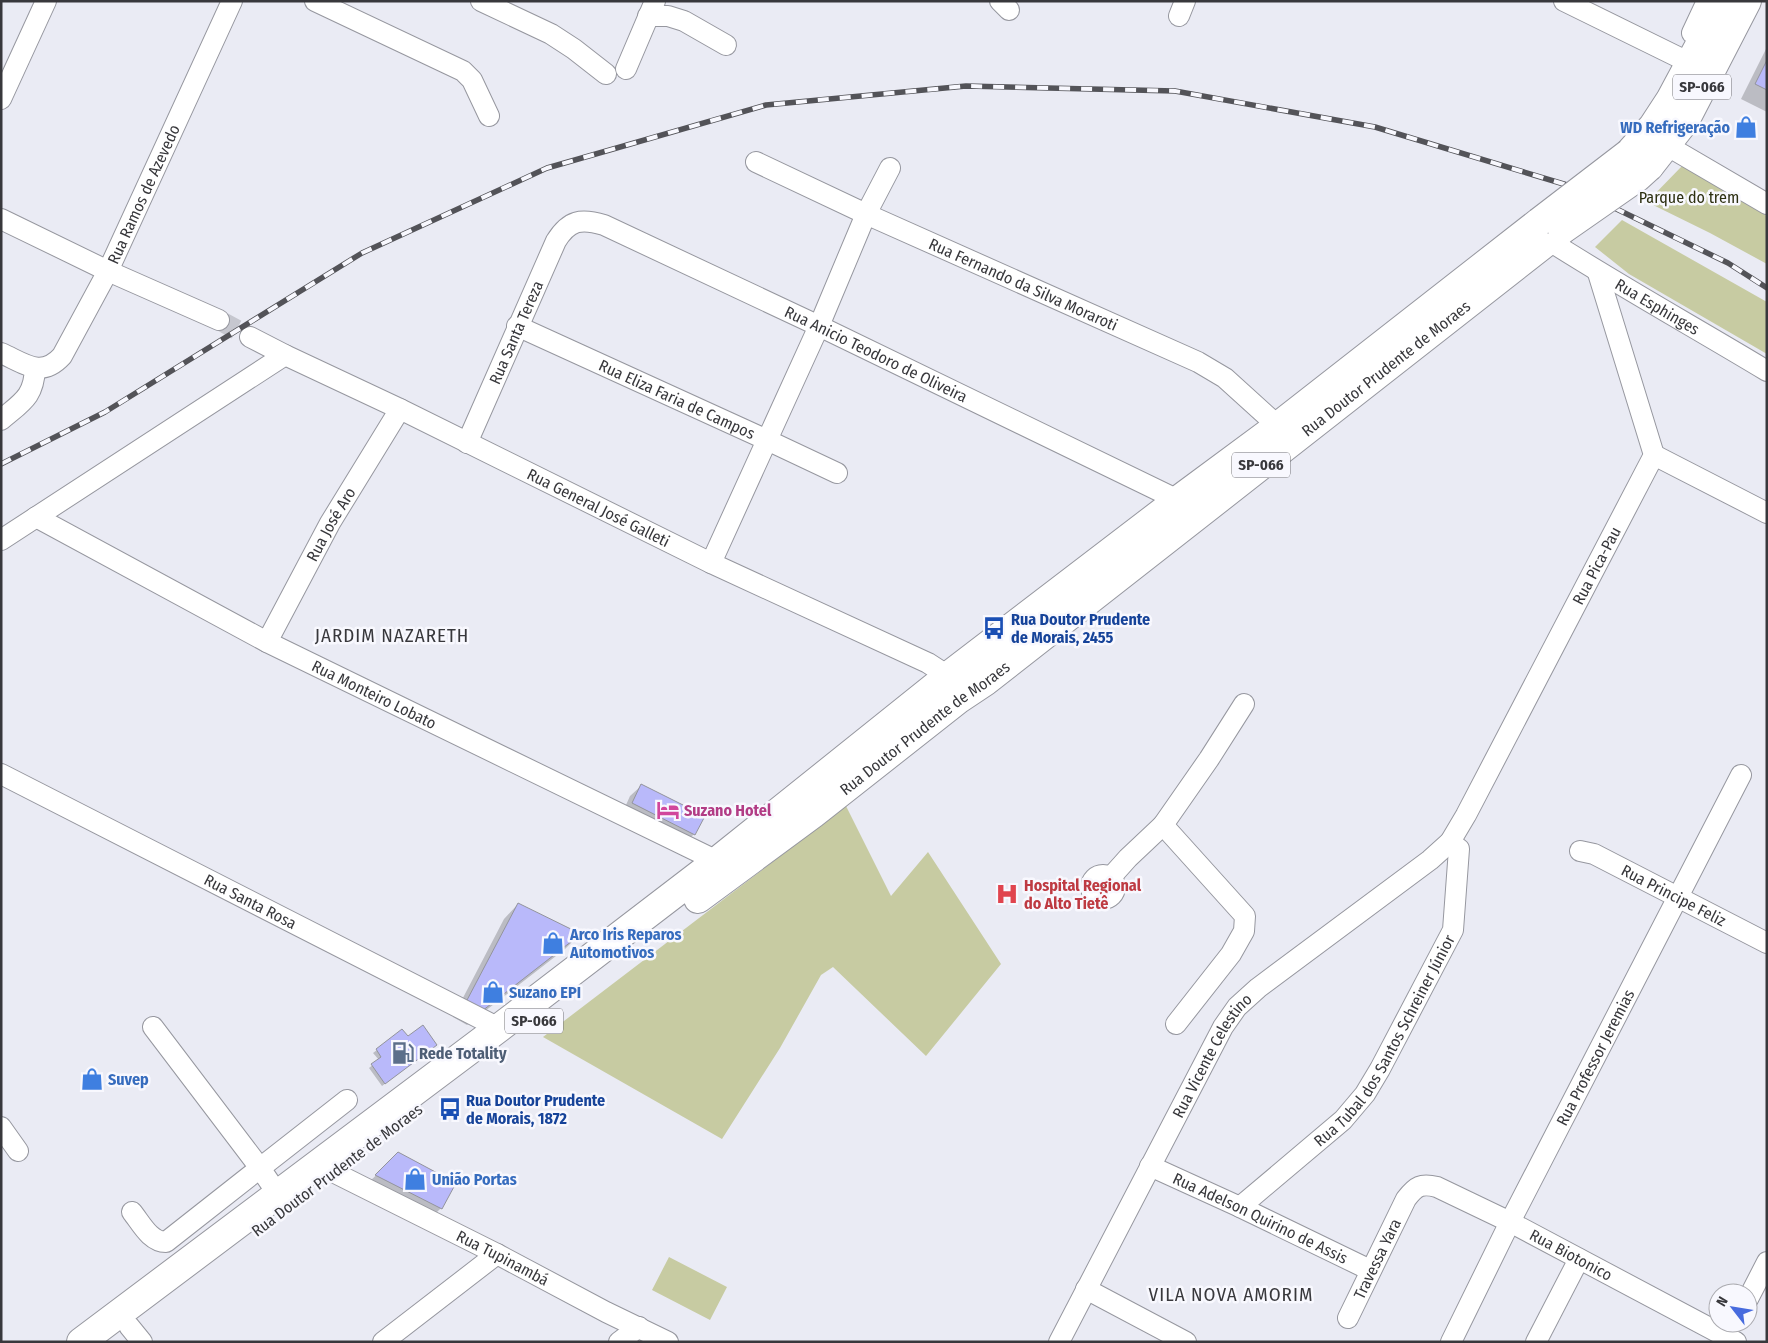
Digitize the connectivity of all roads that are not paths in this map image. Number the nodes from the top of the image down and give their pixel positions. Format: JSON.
{"nodes":[{"id":1,"x":46,"y":1,"type":"edge"},
{"id":2,"x":232,"y":1,"type":"edge"},
{"id":3,"x":315,"y":1,"type":"edge"},
{"id":4,"x":481,"y":1,"type":"edge"},
{"id":5,"x":1564,"y":1,"type":"edge"},
{"id":6,"x":1707,"y":1,"type":"edge"},
{"id":7,"x":1723,"y":1,"type":"edge"},
{"id":8,"x":1747,"y":1,"type":"edge"},
{"id":9,"x":652,"y":9,"type":"edge"},
{"id":10,"x":726,"y":45,"type":"dead end"},
{"id":11,"x":1680,"y":58,"type":"junction"},
{"id":12,"x":626,"y":69,"type":"dead end"},
{"id":13,"x":606,"y":74,"type":"dead end"},
{"id":14,"x":1,"y":99,"type":"edge"},
{"id":15,"x":488,"y":116,"type":"dead end"},
{"id":16,"x":1660,"y":135,"type":"junction"},
{"id":17,"x":756,"y":162,"type":"dead end"},
{"id":18,"x":890,"y":168,"type":"dead end"},
{"id":19,"x":1767,"y":204,"type":"edge"},
{"id":20,"x":866,"y":214,"type":"junction"},
{"id":21,"x":1,"y":219,"type":"edge"},
{"id":22,"x":569,"y":225,"type":"joint"},
{"id":23,"x":1549,"y":231,"type":"junction"},
{"id":24,"x":108,"y":271,"type":"junction"},
{"id":25,"x":1598,"y":272,"type":"junction"},
{"id":26,"x":219,"y":320,"type":"tunnel mouth"},
{"id":27,"x":517,"y":326,"type":"junction"},
{"id":28,"x":819,"y":326,"type":"junction"},
{"id":29,"x":250,"y":337,"type":"tunnel mouth"},
{"id":30,"x":1,"y":353,"type":"edge"},
{"id":31,"x":285,"y":355,"type":"junction"},
{"id":32,"x":35,"y":368,"type":"junction"},
{"id":33,"x":1767,"y":371,"type":"edge"},
{"id":34,"x":400,"y":409,"type":"junction"},
{"id":35,"x":1,"y":420,"type":"edge"},
{"id":36,"x":1278,"y":426,"type":"junction"},
{"id":37,"x":767,"y":440,"type":"junction"},
{"id":38,"x":467,"y":443,"type":"junction"},
{"id":39,"x":1654,"y":456,"type":"junction"},
{"id":40,"x":837,"y":473,"type":"dead end"},
{"id":41,"x":1178,"y":500,"type":"junction"},
{"id":42,"x":1767,"y":513,"type":"edge"},
{"id":43,"x":36,"y":517,"type":"junction"},
{"id":44,"x":1,"y":540,"type":"edge"},
{"id":45,"x":711,"y":563,"type":"junction"},
{"id":46,"x":267,"y":642,"type":"junction"},
{"id":47,"x":953,"y":688,"type":"junction"},
{"id":48,"x":1244,"y":704,"type":"dead end"},
{"id":49,"x":1,"y":774,"type":"edge"},
{"id":50,"x":1742,"y":775,"type":"dead end"},
{"id":51,"x":1163,"y":825,"type":"junction"},
{"id":52,"x":1450,"y":842,"type":"junction"},
{"id":53,"x":1580,"y":851,"type":"dead end"},
{"id":54,"x":717,"y":861,"type":"junction"},
{"id":55,"x":1110,"y":877,"type":"dead end"},
{"id":56,"x":1678,"y":899,"type":"junction"},
{"id":57,"x":1767,"y":943,"type":"edge"},
{"id":58,"x":1176,"y":1024,"type":"dead end"},
{"id":59,"x":153,"y":1027,"type":"dead end"},
{"id":60,"x":499,"y":1028,"type":"junction"},
{"id":61,"x":347,"y":1100,"type":"dead end"},
{"id":62,"x":1,"y":1127,"type":"edge"},
{"id":63,"x":18,"y":1151,"type":"dead end"},
{"id":64,"x":1150,"y":1166,"type":"junction"},
{"id":65,"x":260,"y":1168,"type":"junction"},
{"id":66,"x":326,"y":1168,"type":"junction"},
{"id":67,"x":277,"y":1193,"type":"junction"},
{"id":68,"x":1406,"y":1199,"type":"joint"},
{"id":69,"x":1240,"y":1207,"type":"junction"},
{"id":70,"x":132,"y":1212,"type":"dead end"},
{"id":71,"x":1510,"y":1222,"type":"junction"},
{"id":72,"x":497,"y":1254,"type":"junction"},
{"id":73,"x":222,"y":1255,"type":"junction"},
{"id":74,"x":1579,"y":1259,"type":"junction"},
{"id":75,"x":1767,"y":1262,"type":"edge"},
{"id":76,"x":1370,"y":1270,"type":"junction"},
{"id":77,"x":1756,"y":1283,"type":"edge"},
{"id":78,"x":1086,"y":1289,"type":"junction"},
{"id":79,"x":1348,"y":1318,"type":"dead end"},
{"id":80,"x":639,"y":1327,"type":"junction"},
{"id":81,"x":1732,"y":1336,"type":"edge"},
{"id":82,"x":127,"y":1337,"type":"edge"},
{"id":83,"x":80,"y":1342,"type":"edge"},
{"id":84,"x":383,"y":1342,"type":"edge"},
{"id":85,"x":620,"y":1342,"type":"edge"},
{"id":86,"x":668,"y":1342,"type":"edge"},
{"id":87,"x":1059,"y":1342,"type":"edge"},
{"id":88,"x":1186,"y":1342,"type":"edge"},
{"id":89,"x":1451,"y":1342,"type":"edge"},
{"id":90,"x":1536,"y":1342,"type":"edge"}],
"edges":[{"from":1,"to":14,"type":"street"},
{"from":2,"to":24,"type":"street","name":"Rua Ramos de Azevedo"},
{"from":3,"to":15,"type":"street"},
{"from":4,"to":13,"type":"street"},
{"from":5,"to":11,"type":"street"},
{"from":6,"to":11,"type":"street","name":"Rua Doutor Prudente de Moraes"},
{"from":7,"to":16,"type":"highway","name":"Rua Doutor Prudente de Moraes","number":"SP-066"},
{"from":8,"to":16,"type":"highway","name":"Rua Doutor Prudente de Moraes","number":"SP-066"},
{"from":9,"to":10,"type":"street"},
{"from":9,"to":12,"type":"street"},
{"from":11,"to":16,"type":"street","name":"Rua Doutor Prudente de Moraes"},
{"from":16,"to":19,"type":"street"},
{"from":16,"to":23,"type":"highway","name":"Rua Doutor Prudente de Moraes","number":"SP-066","bridge":true},
{"from":17,"to":20,"type":"street","name":"Rua Fernando da Silva Moraroti"},
{"from":18,"to":20,"type":"street"},
{"from":20,"to":28,"type":"street"},
{"from":20,"to":36,"type":"street","name":"Rua Fernando da Silva Moraroti"},
{"from":21,"to":24,"type":"street"},
{"from":22,"to":27,"type":"street","name":"Rua Santa Tereza"},
{"from":22,"to":28,"type":"street","name":"Rua Anicio Teodoro de Oliveira"},
{"from":23,"to":25,"type":"street","name":"Rua Esphinges"},
{"from":23,"to":36,"type":"highway","name":"Rua Doutor Prudente de Moraes","number":"SP-066"},
{"from":23,"to":47,"type":"highway","name":"Rua Doutor Prudente de Moraes","number":"SP-066"},
{"from":24,"to":26,"type":"street"},
{"from":24,"to":32,"type":"street","name":"Rua Ramos de Azevedo"},
{"from":25,"to":33,"type":"street","name":"Rua Esphinges"},
{"from":25,"to":39,"type":"street"},
{"from":27,"to":37,"type":"street","name":"Rua Eliza Faria de Campos"},
{"from":27,"to":38,"type":"street","name":"Rua Santa Tereza"},
{"from":28,"to":37,"type":"street"},
{"from":28,"to":41,"type":"street","name":"Rua Anicio Teodoro de Oliveira"},
{"from":29,"to":31,"type":"street","name":"Rua General José Galleti"},
{"from":30,"to":32,"type":"street"},
{"from":31,"to":34,"type":"street","name":"Rua General José Galleti"},
{"from":31,"to":43,"type":"street"},
{"from":32,"to":35,"type":"street"},
{"from":34,"to":38,"type":"street","name":"Rua General José Galleti"},
{"from":34,"to":46,"type":"street","name":"Rua José Aro"},
{"from":36,"to":41,"type":"highway","name":"Rua Doutor Prudente de Moraes","number":"SP-066"},
{"from":37,"to":40,"type":"street","name":"Rua Eliza Faria de Campos"},
{"from":37,"to":45,"type":"street"},
{"from":38,"to":45,"type":"street","name":"Rua General José Galleti"},
{"from":39,"to":42,"type":"street"},
{"from":39,"to":52,"type":"street","name":"Rua Pica-Pau"},
{"from":41,"to":47,"type":"highway","name":"Rua Doutor Prudente de Moraes","number":"SP-066"},
{"from":43,"to":44,"type":"street"},
{"from":43,"to":46,"type":"street","name":"Rua Monteiro Lobato"},
{"from":45,"to":47,"type":"street","name":"Rua General José Galleti"},
{"from":46,"to":54,"type":"street","name":"Rua Monteiro Lobato"},
{"from":47,"to":54,"type":"highway","name":"Rua Doutor Prudente de Moraes","number":"SP-066"},
{"from":47,"to":66,"type":"highway","name":"Rua Doutor Prudente de Moraes","number":"SP-066"},
{"from":48,"to":51,"type":"street"},
{"from":49,"to":60,"type":"street","name":"Rua Santa Rosa"},
{"from":50,"to":56,"type":"street","name":"Rua Professor Jeremias"},
{"from":51,"to":55,"type":"street"},
{"from":51,"to":58,"type":"street"},
{"from":52,"to":64,"type":"street","name":"Rua Vicente Celestino"},
{"from":52,"to":69,"type":"street","name":"Rua Tubal dos Santos Schreiner Júnior"},
{"from":53,"to":56,"type":"street","name":"Rua Principe Feliz"},
{"from":54,"to":60,"type":"highway","name":"Rua Doutor Prudente de Moraes","number":"SP-066"},
{"from":56,"to":57,"type":"street","name":"Rua Principe Feliz"},
{"from":56,"to":71,"type":"street","name":"Rua Professor Jeremias"},
{"from":59,"to":65,"type":"street"},
{"from":60,"to":66,"type":"highway","name":"Rua Doutor Prudente de Moraes","number":"SP-066"},
{"from":61,"to":65,"type":"street"},
{"from":62,"to":63,"type":"street"},
{"from":64,"to":69,"type":"street","name":"Rua Adelson Quirino de Assis"},
{"from":64,"to":78,"type":"street","name":"Rua Vicente Celestino"},
{"from":65,"to":67,"type":"street"},
{"from":65,"to":70,"type":"street"},
{"from":66,"to":67,"type":"highway","name":"Rua Doutor Prudente de Moraes","number":"SP-066"},
{"from":66,"to":72,"type":"street","name":"Rua Tupinambá"},
{"from":66,"to":73,"type":"highway","name":"Rua Doutor Prudente de Moraes","number":"SP-066"},
{"from":67,"to":73,"type":"highway"},
{"from":67,"to":83,"type":"highway","name":"Rua Doutor Prudente de Moraes","number":"SP-066"},
{"from":68,"to":71,"type":"street","name":"Rua Biotonico"},
{"from":68,"to":76,"type":"street","name":"Travessa Yara"},
{"from":69,"to":76,"type":"street","name":"Rua Adelson Quirino de Assis"},
{"from":71,"to":74,"type":"street","name":"Rua Biotonico"},
{"from":71,"to":89,"type":"street","name":"Rua Professor Jeremias"},
{"from":72,"to":80,"type":"street","name":"Rua Tupinambá"},
{"from":72,"to":84,"type":"street"},
{"from":73,"to":82,"type":"highway","name":"Rua Doutor Prudente de Moraes","number":"SP-066"},
{"from":74,"to":81,"type":"street","name":"Rua Biotonico"},
{"from":74,"to":90,"type":"street"},
{"from":75,"to":77,"type":"street"},
{"from":76,"to":79,"type":"street","name":"Travessa Yara"},
{"from":78,"to":87,"type":"street","name":"Rua Vicente Celestino"},
{"from":78,"to":88,"type":"street"},
{"from":80,"to":85,"type":"street"},
{"from":80,"to":86,"type":"street","name":"Rua Tupinambá"}]}
